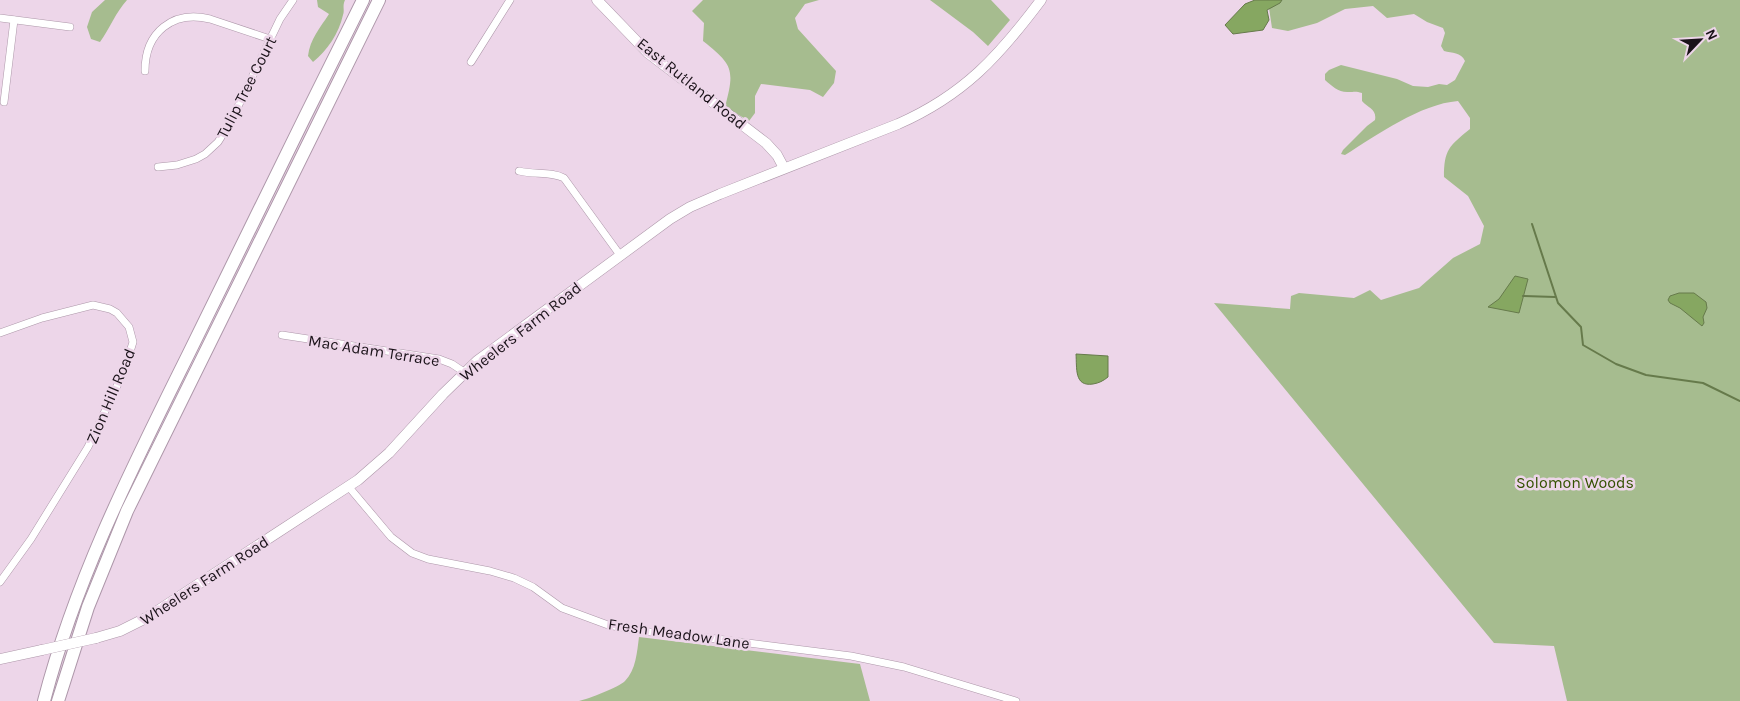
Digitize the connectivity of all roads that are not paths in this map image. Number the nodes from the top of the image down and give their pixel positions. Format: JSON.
{"nodes":[{"id":1,"x":293,"y":0,"type":"edge"},
{"id":2,"x":363,"y":0,"type":"edge"},
{"id":3,"x":378,"y":0,"type":"edge"},
{"id":4,"x":510,"y":0,"type":"edge"},
{"id":5,"x":597,"y":0,"type":"edge"},
{"id":6,"x":1041,"y":0,"type":"edge"},
{"id":7,"x":0,"y":18,"type":"edge"},
{"id":8,"x":14,"y":20,"type":"junction"},
{"id":9,"x":70,"y":27,"type":"dead end"},
{"id":10,"x":270,"y":39,"type":"junction"},
{"id":11,"x":471,"y":62,"type":"dead end"},
{"id":12,"x":146,"y":71,"type":"dead end"},
{"id":13,"x":4,"y":102,"type":"dead end"},
{"id":14,"x":158,"y":167,"type":"dead end"},
{"id":15,"x":784,"y":168,"type":"junction"},
{"id":16,"x":519,"y":171,"type":"dead end"},
{"id":17,"x":620,"y":255,"type":"junction"},
{"id":18,"x":0,"y":333,"type":"edge"},
{"id":19,"x":282,"y":335,"type":"dead end"},
{"id":20,"x":464,"y":372,"type":"junction"},
{"id":21,"x":348,"y":486,"type":"junction"},
{"id":22,"x":0,"y":582,"type":"edge"},
{"id":23,"x":0,"y":659,"type":"edge"},
{"id":24,"x":44,"y":701,"type":"edge"},
{"id":25,"x":58,"y":701,"type":"edge"},
{"id":26,"x":1016,"y":701,"type":"edge"}],
"edges":[{"from":1,"to":10,"type":"street","name":"Tulip Tree Court"},
{"from":2,"to":24,"type":"highway"},
{"from":3,"to":25,"type":"highway"},
{"from":4,"to":11,"type":"street"},
{"from":5,"to":15,"type":"main road","name":"East Rutland Road"},
{"from":6,"to":15,"type":"main road","name":"Wheelers Farm Road"},
{"from":7,"to":8,"type":"street"},
{"from":8,"to":9,"type":"street"},
{"from":8,"to":13,"type":"street"},
{"from":10,"to":12,"type":"street"},
{"from":10,"to":14,"type":"street","name":"Tulip Tree Court"},
{"from":15,"to":17,"type":"main road","name":"Wheelers Farm Road"},
{"from":16,"to":17,"type":"street"},
{"from":17,"to":20,"type":"main road","name":"Wheelers Farm Road"},
{"from":18,"to":22,"type":"street","name":"Zion Hill Road"},
{"from":19,"to":20,"type":"street","name":"Mac Adam Terrace"},
{"from":20,"to":21,"type":"main road","name":"Wheelers Farm Road"},
{"from":21,"to":23,"type":"main road","name":"Wheelers Farm Road","bridge":true},
{"from":21,"to":26,"type":"street","name":"Fresh Meadow Lane"}]}
